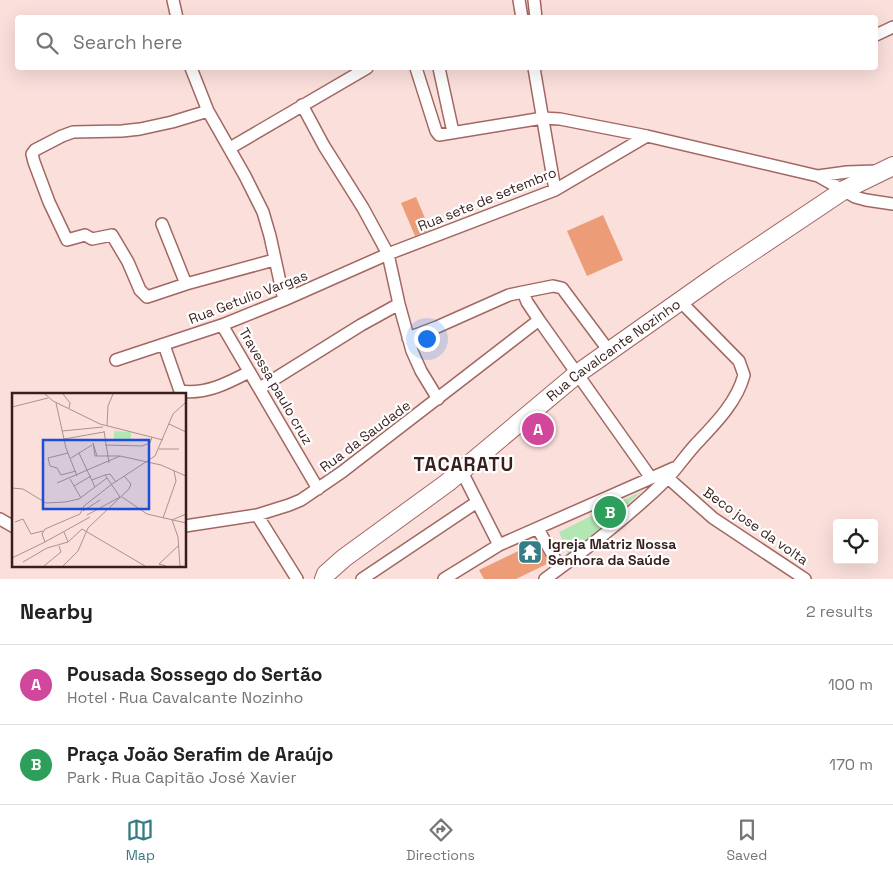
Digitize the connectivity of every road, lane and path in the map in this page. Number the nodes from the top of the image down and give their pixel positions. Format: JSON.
{"nodes":[{"id":1,"x":173,"y":0,"type":"edge"},
{"id":2,"x":519,"y":0,"type":"edge"},
{"id":3,"x":534,"y":0,"type":"edge"},
{"id":4,"x":176,"y":15,"type":"edge"},
{"id":5,"x":522,"y":15,"type":"edge"},
{"id":6,"x":536,"y":15,"type":"edge"},
{"id":7,"x":893,"y":27,"type":"edge"},
{"id":8,"x":878,"y":34,"type":"edge"},
{"id":9,"x":192,"y":70,"type":"edge"},
{"id":10,"x":363,"y":70,"type":"edge"},
{"id":11,"x":417,"y":70,"type":"edge"},
{"id":12,"x":439,"y":70,"type":"edge"},
{"id":13,"x":536,"y":70,"type":"edge"},
{"id":14,"x":302,"y":105,"type":"junction"},
{"id":15,"x":208,"y":111,"type":"junction"},
{"id":16,"x":543,"y":118,"type":"junction"},
{"id":17,"x":450,"y":133,"type":"junction"},
{"id":18,"x":648,"y":136,"type":"junction"},
{"id":19,"x":230,"y":148,"type":"junction"},
{"id":20,"x":887,"y":169,"type":"edge"},
{"id":21,"x":818,"y":176,"type":"junction"},
{"id":22,"x":555,"y":190,"type":"junction"},
{"id":23,"x":844,"y":190,"type":"junction"},
{"id":24,"x":893,"y":204,"type":"edge"},
{"id":25,"x":162,"y":224,"type":"dead end"},
{"id":26,"x":388,"y":254,"type":"junction"},
{"id":27,"x":274,"y":260,"type":"junction"},
{"id":28,"x":186,"y":284,"type":"junction"},
{"id":29,"x":524,"y":297,"type":"junction"},
{"id":30,"x":284,"y":300,"type":"junction"},
{"id":31,"x":680,"y":302,"type":"junction"},
{"id":32,"x":399,"y":304,"type":"junction"},
{"id":33,"x":539,"y":320,"type":"junction"},
{"id":34,"x":222,"y":324,"type":"junction"},
{"id":35,"x":408,"y":338,"type":"junction"},
{"id":36,"x":164,"y":344,"type":"junction"},
{"id":37,"x":609,"y":351,"type":"junction"},
{"id":38,"x":116,"y":360,"type":"dead end"},
{"id":39,"x":250,"y":372,"type":"junction"},
{"id":40,"x":577,"y":374,"type":"junction"},
{"id":41,"x":260,"y":388,"type":"junction"},
{"id":42,"x":438,"y":400,"type":"junction"},
{"id":43,"x":676,"y":468,"type":"junction"},
{"id":44,"x":461,"y":470,"type":"junction"},
{"id":45,"x":651,"y":478,"type":"junction"},
{"id":46,"x":668,"y":478,"type":"junction"},
{"id":47,"x":318,"y":489,"type":"junction"},
{"id":48,"x":477,"y":502,"type":"junction"},
{"id":49,"x":257,"y":515,"type":"junction"},
{"id":50,"x":0,"y":519,"type":"edge"},
{"id":51,"x":12,"y":526,"type":"edge"},
{"id":52,"x":186,"y":526,"type":"edge"},
{"id":53,"x":538,"y":529,"type":"junction"},
{"id":54,"x":499,"y":545,"type":"junction"},
{"id":55,"x":560,"y":568,"type":"junction"},
{"id":56,"x":327,"y":577,"type":"edge"},
{"id":57,"x":448,"y":578,"type":"edge"},
{"id":58,"x":297,"y":579,"type":"edge"},
{"id":59,"x":362,"y":579,"type":"edge"},
{"id":60,"x":545,"y":579,"type":"edge"},
{"id":61,"x":805,"y":579,"type":"edge"}],
"edges":[{"from":1,"to":4,"type":"street"},
{"from":2,"to":5,"type":"street"},
{"from":3,"to":6,"type":"street"},
{"from":7,"to":8,"type":"street"},
{"from":9,"to":15,"type":"street"},
{"from":10,"to":14,"type":"street"},
{"from":11,"to":17,"type":"street"},
{"from":12,"to":17,"type":"street"},
{"from":13,"to":16,"type":"street"},
{"from":14,"to":19,"type":"street"},
{"from":14,"to":26,"type":"street"},
{"from":15,"to":19,"type":"street"},
{"from":15,"to":28,"type":"street"},
{"from":16,"to":17,"type":"street"},
{"from":16,"to":18,"type":"street"},
{"from":16,"to":22,"type":"street"},
{"from":18,"to":21,"type":"street"},
{"from":18,"to":22,"type":"street","name":"Rua sete de setembro"},
{"from":19,"to":27,"type":"street"},
{"from":20,"to":21,"type":"street"},
{"from":20,"to":23,"type":"main road","name":"Rua Cavalcante Nozinho"},
{"from":21,"to":23,"type":"street"},
{"from":22,"to":26,"type":"street","name":"Rua sete de setembro"},
{"from":23,"to":24,"type":"street"},
{"from":23,"to":31,"type":"main road","name":"Rua Cavalcante Nozinho"},
{"from":25,"to":28,"type":"street"},
{"from":26,"to":30,"type":"street","name":"Rua Getulio Vargas"},
{"from":26,"to":32,"type":"street"},
{"from":27,"to":28,"type":"street"},
{"from":27,"to":30,"type":"street"},
{"from":29,"to":33,"type":"street"},
{"from":29,"to":35,"type":"street"},
{"from":29,"to":37,"type":"street"},
{"from":30,"to":34,"type":"street","name":"Rua Getulio Vargas"},
{"from":31,"to":37,"type":"main road","name":"Rua Cavalcante Nozinho"},
{"from":31,"to":43,"type":"street"},
{"from":32,"to":35,"type":"street"},
{"from":32,"to":41,"type":"street"},
{"from":33,"to":40,"type":"street"},
{"from":33,"to":42,"type":"street","name":"Rua da Saudade"},
{"from":34,"to":36,"type":"street","name":"Rua Getulio Vargas"},
{"from":34,"to":39,"type":"street","name":"Travessa paulo cruz"},
{"from":35,"to":42,"type":"street"},
{"from":36,"to":38,"type":"street","name":"Rua Getulio Vargas"},
{"from":36,"to":39,"type":"street"},
{"from":37,"to":40,"type":"main road","name":"Rua Cavalcante Nozinho"},
{"from":39,"to":41,"type":"street","name":"Travessa paulo cruz"},
{"from":40,"to":44,"type":"main road","name":"Rua Cavalcante Nozinho"},
{"from":40,"to":45,"type":"street"},
{"from":41,"to":47,"type":"street","name":"Travessa paulo cruz"},
{"from":42,"to":47,"type":"street","name":"Rua da Saudade"},
{"from":43,"to":45,"type":"street"},
{"from":43,"to":46,"type":"street"},
{"from":44,"to":48,"type":"street"},
{"from":44,"to":56,"type":"main road","name":"Rua Cavalcante Nozinho"},
{"from":45,"to":53,"type":"street"},
{"from":46,"to":55,"type":"street"},
{"from":46,"to":61,"type":"street","name":"Beco jose da volta"},
{"from":47,"to":49,"type":"street","name":"Rua da Saudade"},
{"from":48,"to":54,"type":"street"},
{"from":48,"to":59,"type":"street"},
{"from":49,"to":52,"type":"street","name":"Rua da Saudade"},
{"from":49,"to":58,"type":"street"},
{"from":50,"to":51,"type":"street"},
{"from":53,"to":54,"type":"street"},
{"from":53,"to":55,"type":"street"},
{"from":54,"to":57,"type":"street"},
{"from":55,"to":60,"type":"street"}]}
